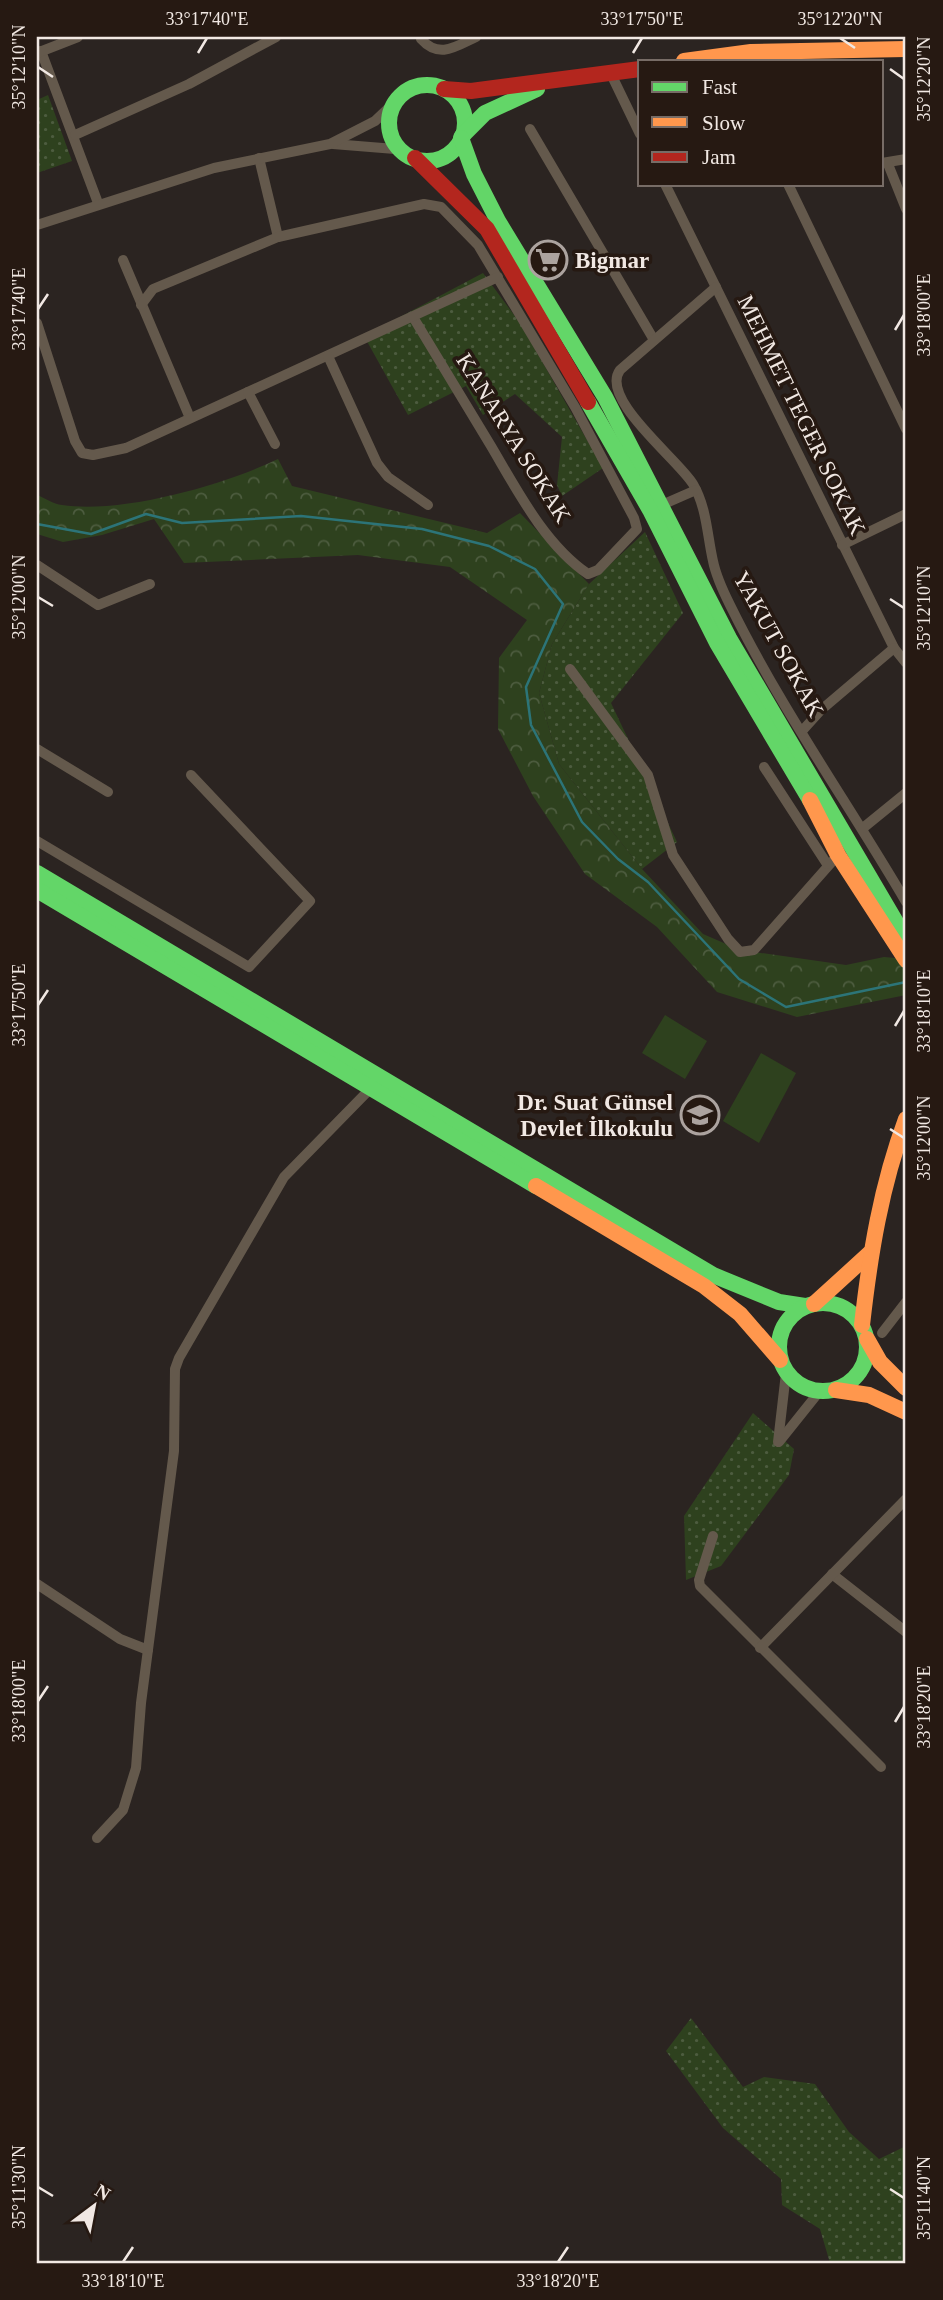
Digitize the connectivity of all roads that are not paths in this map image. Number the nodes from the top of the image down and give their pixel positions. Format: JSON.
{"nodes":[{"id":1,"x":78,"y":37,"type":"edge"},
{"id":2,"x":276,"y":37,"type":"edge"},
{"id":3,"x":476,"y":37,"type":"edge"},
{"id":4,"x":421,"y":39,"type":"dead end"},
{"id":5,"x":806,"y":43,"type":"edge"},
{"id":6,"x":906,"y":49,"type":"edge"},
{"id":7,"x":39,"y":52,"type":"edge"},
{"id":8,"x":691,"y":60,"type":"edge"},
{"id":9,"x":638,"y":69,"type":"edge"},
{"id":10,"x":611,"y":74,"type":"junction"},
{"id":11,"x":559,"y":81,"type":"junction"},
{"id":12,"x":444,"y":89,"type":"junction"},
{"id":13,"x":394,"y":103,"type":"junction"},
{"id":14,"x":530,"y":128,"type":"dead end"},
{"id":15,"x":638,"y":130,"type":"edge"},
{"id":16,"x":75,"y":135,"type":"junction"},
{"id":17,"x":462,"y":137,"type":"junction"},
{"id":18,"x":330,"y":144,"type":"junction"},
{"id":19,"x":410,"y":156,"type":"junction"},
{"id":20,"x":259,"y":158,"type":"junction"},
{"id":21,"x":906,"y":159,"type":"edge"},
{"id":22,"x":885,"y":164,"type":"edge"},
{"id":23,"x":666,"y":186,"type":"edge"},
{"id":24,"x":789,"y":186,"type":"edge"},
{"id":25,"x":98,"y":203,"type":"junction"},
{"id":26,"x":906,"y":209,"type":"edge"},
{"id":27,"x":37,"y":225,"type":"edge"},
{"id":28,"x":278,"y":237,"type":"junction"},
{"id":29,"x":123,"y":260,"type":"dead end"},
{"id":30,"x":498,"y":277,"type":"junction"},
{"id":31,"x":716,"y":287,"type":"junction"},
{"id":32,"x":141,"y":305,"type":"junction"},
{"id":33,"x":529,"y":313,"type":"junction"},
{"id":34,"x":413,"y":317,"type":"junction"},
{"id":35,"x":37,"y":323,"type":"edge"},
{"id":36,"x":654,"y":340,"type":"junction"},
{"id":37,"x":328,"y":356,"type":"junction"},
{"id":38,"x":248,"y":392,"type":"junction"},
{"id":39,"x":190,"y":418,"type":"junction"},
{"id":40,"x":906,"y":429,"type":"edge"},
{"id":41,"x":275,"y":444,"type":"dead end"},
{"id":42,"x":696,"y":490,"type":"junction"},
{"id":43,"x":428,"y":505,"type":"dead end"},
{"id":44,"x":656,"y":508,"type":"junction"},
{"id":45,"x":906,"y":514,"type":"edge"},
{"id":46,"x":842,"y":545,"type":"junction"},
{"id":47,"x":37,"y":565,"type":"edge"},
{"id":48,"x":150,"y":584,"type":"dead end"},
{"id":49,"x":894,"y":648,"type":"junction"},
{"id":50,"x":906,"y":663,"type":"edge"},
{"id":51,"x":570,"y":669,"type":"dead end"},
{"id":52,"x":802,"y":731,"type":"junction"},
{"id":53,"x":37,"y":749,"type":"edge"},
{"id":54,"x":764,"y":767,"type":"dead end"},
{"id":55,"x":191,"y":775,"type":"dead end"},
{"id":56,"x":108,"y":792,"type":"dead end"},
{"id":57,"x":906,"y":793,"type":"edge"},
{"id":58,"x":863,"y":828,"type":"junction"},
{"id":59,"x":37,"y":841,"type":"edge"},
{"id":60,"x":832,"y":859,"type":"junction"},
{"id":61,"x":37,"y":873,"type":"edge"},
{"id":62,"x":37,"y":890,"type":"edge"},
{"id":63,"x":906,"y":902,"type":"edge"},
{"id":64,"x":906,"y":939,"type":"edge"},
{"id":65,"x":906,"y":960,"type":"edge"},
{"id":66,"x":371,"y":1088,"type":"junction"},
{"id":67,"x":906,"y":1119,"type":"edge"},
{"id":68,"x":870,"y":1253,"type":"junction"},
{"id":69,"x":906,"y":1303,"type":"edge"},
{"id":70,"x":810,"y":1305,"type":"junction"},
{"id":71,"x":870,"y":1332,"type":"junction"},
{"id":72,"x":783,"y":1367,"type":"junction"},
{"id":73,"x":906,"y":1388,"type":"edge"},
{"id":74,"x":836,"y":1390,"type":"junction"},
{"id":75,"x":819,"y":1392,"type":"junction"},
{"id":76,"x":906,"y":1412,"type":"edge"},
{"id":77,"x":906,"y":1499,"type":"edge"},
{"id":78,"x":713,"y":1536,"type":"dead end"},
{"id":79,"x":832,"y":1574,"type":"junction"},
{"id":80,"x":37,"y":1584,"type":"edge"},
{"id":81,"x":906,"y":1632,"type":"edge"},
{"id":82,"x":760,"y":1648,"type":"junction"},
{"id":83,"x":148,"y":1650,"type":"junction"},
{"id":84,"x":881,"y":1767,"type":"dead end"},
{"id":85,"x":97,"y":1838,"type":"dead end"}],
"edges":[{"from":1,"to":7,"type":"street"},
{"from":2,"to":16,"type":"street"},
{"from":3,"to":4,"type":"street"},
{"from":5,"to":6,"type":"main road"},
{"from":5,"to":8,"type":"main road"},
{"from":7,"to":16,"type":"street"},
{"from":9,"to":10,"type":"main road"},
{"from":10,"to":11,"type":"main road"},
{"from":10,"to":15,"type":"street"},
{"from":11,"to":12,"type":"main road"},
{"from":11,"to":17,"type":"main road"},
{"from":12,"to":13,"type":"main road"},
{"from":12,"to":17,"type":"main road"},
{"from":13,"to":18,"type":"street"},
{"from":13,"to":19,"type":"main road"},
{"from":14,"to":36,"type":"street"},
{"from":16,"to":25,"type":"street"},
{"from":17,"to":19,"type":"main road"},
{"from":17,"to":44,"type":"main road"},
{"from":18,"to":19,"type":"street"},
{"from":18,"to":20,"type":"street"},
{"from":19,"to":33,"type":"main road"},
{"from":20,"to":25,"type":"street"},
{"from":20,"to":28,"type":"street"},
{"from":21,"to":22,"type":"street"},
{"from":22,"to":26,"type":"street"},
{"from":23,"to":31,"type":"street","name":"MEHMET TEGER SOKAK"},
{"from":24,"to":40,"type":"street"},
{"from":25,"to":27,"type":"street"},
{"from":28,"to":30,"type":"street"},
{"from":28,"to":32,"type":"street"},
{"from":29,"to":32,"type":"street"},
{"from":30,"to":33,"type":"street"},
{"from":30,"to":34,"type":"street"},
{"from":31,"to":36,"type":"street","name":"YAKUT SOKAK"},
{"from":31,"to":46,"type":"street","name":"MEHMET TEGER SOKAK"},
{"from":32,"to":39,"type":"street"},
{"from":33,"to":34,"type":"street","name":"KANARYA SOKAK"},
{"from":33,"to":44,"type":"main road"},
{"from":34,"to":37,"type":"street"},
{"from":35,"to":39,"type":"street"},
{"from":36,"to":42,"type":"street","name":"YAKUT SOKAK"},
{"from":37,"to":38,"type":"street"},
{"from":37,"to":43,"type":"street"},
{"from":38,"to":39,"type":"street"},
{"from":38,"to":41,"type":"street"},
{"from":42,"to":44,"type":"street"},
{"from":42,"to":52,"type":"street","name":"YAKUT SOKAK"},
{"from":44,"to":60,"type":"main road"},
{"from":44,"to":64,"type":"main road"},
{"from":45,"to":46,"type":"street"},
{"from":46,"to":49,"type":"street","name":"MEHMET TEGER SOKAK"},
{"from":47,"to":48,"type":"street"},
{"from":49,"to":50,"type":"street","name":"MEHMET TEGER SOKAK"},
{"from":49,"to":52,"type":"street"},
{"from":51,"to":60,"type":"street"},
{"from":52,"to":58,"type":"street","name":"YAKUT SOKAK"},
{"from":53,"to":56,"type":"street"},
{"from":54,"to":60,"type":"street"},
{"from":55,"to":59,"type":"street"},
{"from":57,"to":58,"type":"street"},
{"from":58,"to":63,"type":"street","name":"YAKUT SOKAK"},
{"from":60,"to":65,"type":"main road"},
{"from":61,"to":70,"type":"main road"},
{"from":62,"to":66,"type":"main road"},
{"from":66,"to":72,"type":"main road"},
{"from":66,"to":83,"type":"street"},
{"from":67,"to":68,"type":"main road"},
{"from":68,"to":70,"type":"main road"},
{"from":68,"to":71,"type":"main road"},
{"from":69,"to":71,"type":"street"},
{"from":70,"to":71,"type":"main road"},
{"from":70,"to":72,"type":"main road"},
{"from":71,"to":73,"type":"main road"},
{"from":71,"to":74,"type":"main road"},
{"from":72,"to":75,"type":"main road"},
{"from":72,"to":75,"type":"street"},
{"from":74,"to":75,"type":"main road"},
{"from":74,"to":76,"type":"main road"},
{"from":77,"to":79,"type":"street"},
{"from":78,"to":82,"type":"street"},
{"from":79,"to":81,"type":"street"},
{"from":79,"to":82,"type":"street"},
{"from":80,"to":83,"type":"street"},
{"from":82,"to":84,"type":"street"},
{"from":83,"to":85,"type":"street"}]}
